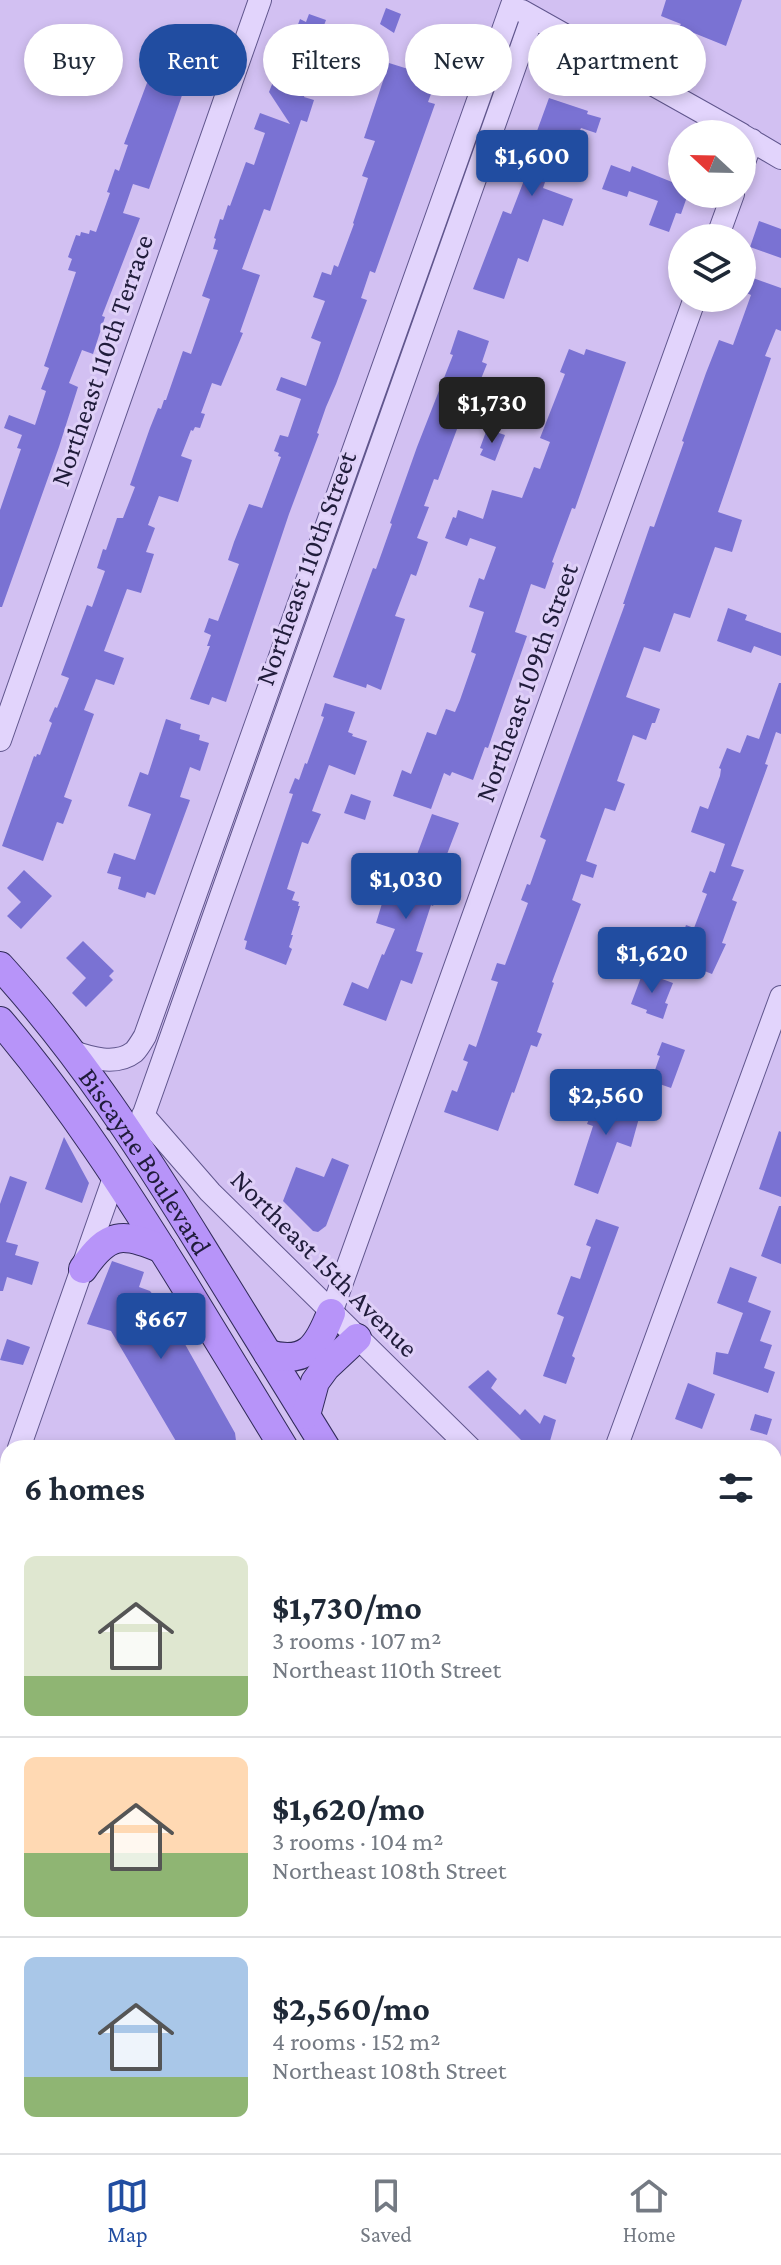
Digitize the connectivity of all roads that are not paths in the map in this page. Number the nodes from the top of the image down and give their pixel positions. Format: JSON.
{"nodes":[{"id":1,"x":260,"y":0,"type":"edge"},
{"id":2,"x":508,"y":2,"type":"edge"},
{"id":3,"x":532,"y":18,"type":"junction"},
{"id":4,"x":716,"y":120,"type":"edge"},
{"id":5,"x":756,"y":143,"type":"edge"},
{"id":6,"x":781,"y":158,"type":"edge"},
{"id":7,"x":690,"y":312,"type":"edge"},
{"id":8,"x":0,"y":740,"type":"edge"},
{"id":9,"x":0,"y":966,"type":"edge"},
{"id":10,"x":781,"y":997,"type":"edge"},
{"id":11,"x":0,"y":1021,"type":"edge"},
{"id":12,"x":71,"y":1051,"type":"junction"},
{"id":13,"x":139,"y":1127,"type":"junction"},
{"id":14,"x":115,"y":1175,"type":"junction"},
{"id":15,"x":162,"y":1249,"type":"junction"},
{"id":16,"x":83,"y":1269,"type":"junction"},
{"id":17,"x":331,"y":1313,"type":"junction"},
{"id":18,"x":357,"y":1338,"type":"junction"},
{"id":19,"x":268,"y":1354,"type":"junction"},
{"id":20,"x":306,"y":1415,"type":"junction"},
{"id":21,"x":22,"y":1440,"type":"edge"},
{"id":22,"x":277,"y":1440,"type":"edge"},
{"id":23,"x":321,"y":1440,"type":"edge"},
{"id":24,"x":462,"y":1440,"type":"edge"},
{"id":25,"x":619,"y":1440,"type":"edge"}],
"edges":[{"from":1,"to":8,"type":"street","name":"Northeast 110th Terrace"},
{"from":2,"to":3,"type":"street"},
{"from":2,"to":12,"type":"street","name":"Northeast 110th Street"},
{"from":3,"to":4,"type":"street"},
{"from":3,"to":13,"type":"street","name":"Northeast 110th Street"},
{"from":5,"to":6,"type":"street"},
{"from":7,"to":17,"type":"street","name":"Northeast 109th Street"},
{"from":9,"to":12,"type":"main road","name":"Biscayne Boulevard"},
{"from":10,"to":25,"type":"street"},
{"from":11,"to":14,"type":"main road","name":"Biscayne Boulevard"},
{"from":12,"to":13,"type":"main road","name":"Biscayne Boulevard"},
{"from":13,"to":17,"type":"street","name":"Northeast 15th Avenue"},
{"from":13,"to":19,"type":"main road","name":"Biscayne Boulevard"},
{"from":14,"to":15,"type":"main road","name":"Biscayne Boulevard"},
{"from":14,"to":16,"type":"street"},
{"from":15,"to":16,"type":"main road"},
{"from":15,"to":22,"type":"main road","name":"Biscayne Boulevard"},
{"from":16,"to":21,"type":"street"},
{"from":17,"to":18,"type":"street","name":"Northeast 15th Avenue"},
{"from":17,"to":19,"type":"main road"},
{"from":18,"to":20,"type":"main road"},
{"from":18,"to":24,"type":"street","name":"Northeast 15th Avenue"},
{"from":19,"to":20,"type":"main road","name":"Biscayne Boulevard"},
{"from":20,"to":23,"type":"main road","name":"Biscayne Boulevard"}]}
